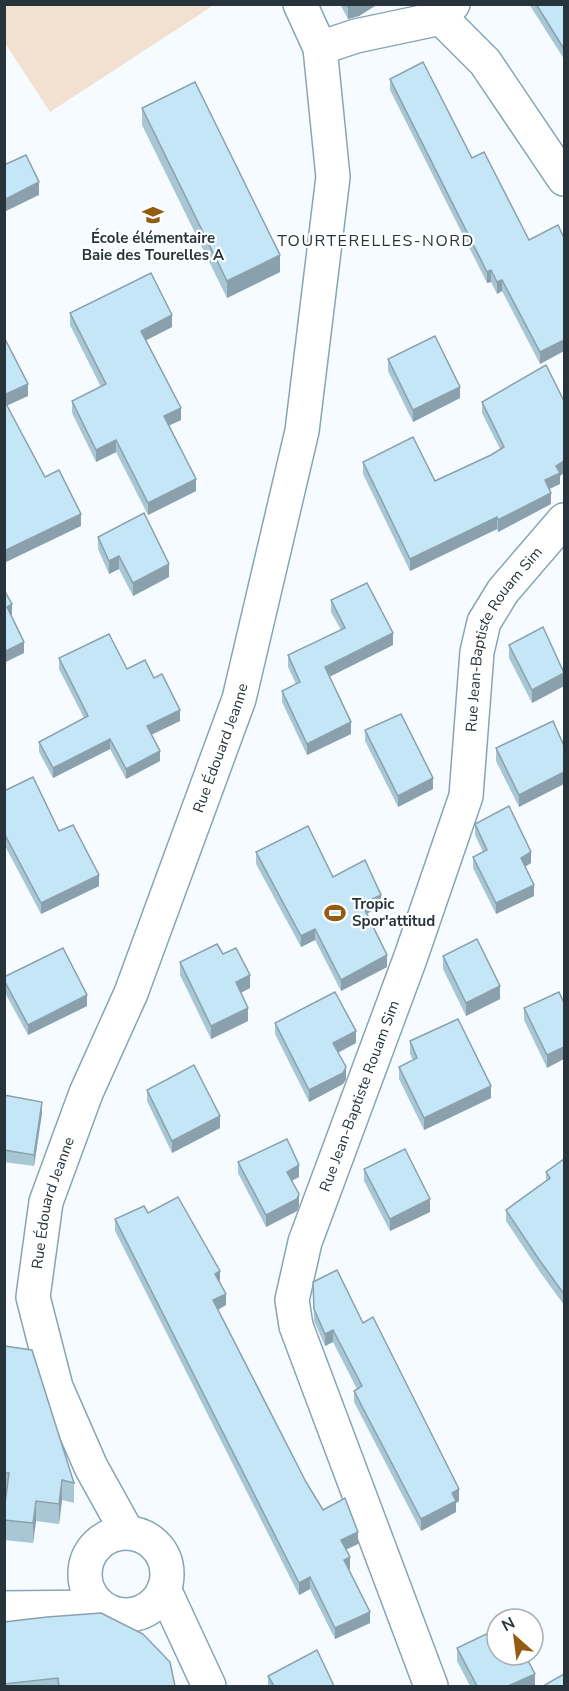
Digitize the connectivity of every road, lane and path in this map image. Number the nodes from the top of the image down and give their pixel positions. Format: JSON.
{"nodes":[{"id":1,"x":300,"y":4,"type":"edge"},
{"id":2,"x":447,"y":11,"type":"edge"},
{"id":3,"x":320,"y":48,"type":"junction"},
{"id":4,"x":564,"y":179,"type":"edge"},
{"id":5,"x":564,"y":520,"type":"edge"},
{"id":6,"x":91,"y":1467,"type":"junction"},
{"id":7,"x":127,"y":1532,"type":"junction"},
{"id":8,"x":90,"y":1557,"type":"junction"},
{"id":9,"x":164,"y":1589,"type":"junction"},
{"id":10,"x":17,"y":1608,"type":"edge"},
{"id":11,"x":115,"y":1611,"type":"junction"},
{"id":12,"x":183,"y":1635,"type":"junction"},
{"id":13,"x":209,"y":1686,"type":"edge"},
{"id":14,"x":431,"y":1686,"type":"edge"}],
"edges":[{"from":1,"to":3,"type":"street","name":"Rue Édouard Jeanne"},
{"from":2,"to":3,"type":"street"},
{"from":2,"to":4,"type":"street"},
{"from":3,"to":6,"type":"street","name":"Rue Édouard Jeanne"},
{"from":5,"to":14,"type":"street","name":"Rue Jean-Baptiste Rouam Sim"},
{"from":6,"to":7,"type":"street","name":"Rue Édouard Jeanne"},
{"from":6,"to":8,"type":"street","name":"Rue Édouard Jeanne"},
{"from":7,"to":8,"type":"street"},
{"from":7,"to":9,"type":"street"},
{"from":8,"to":10,"type":"street"},
{"from":8,"to":11,"type":"street"},
{"from":9,"to":11,"type":"street"},
{"from":9,"to":12,"type":"street"},
{"from":10,"to":11,"type":"street"},
{"from":11,"to":12,"type":"street"},
{"from":12,"to":13,"type":"street"}]}
